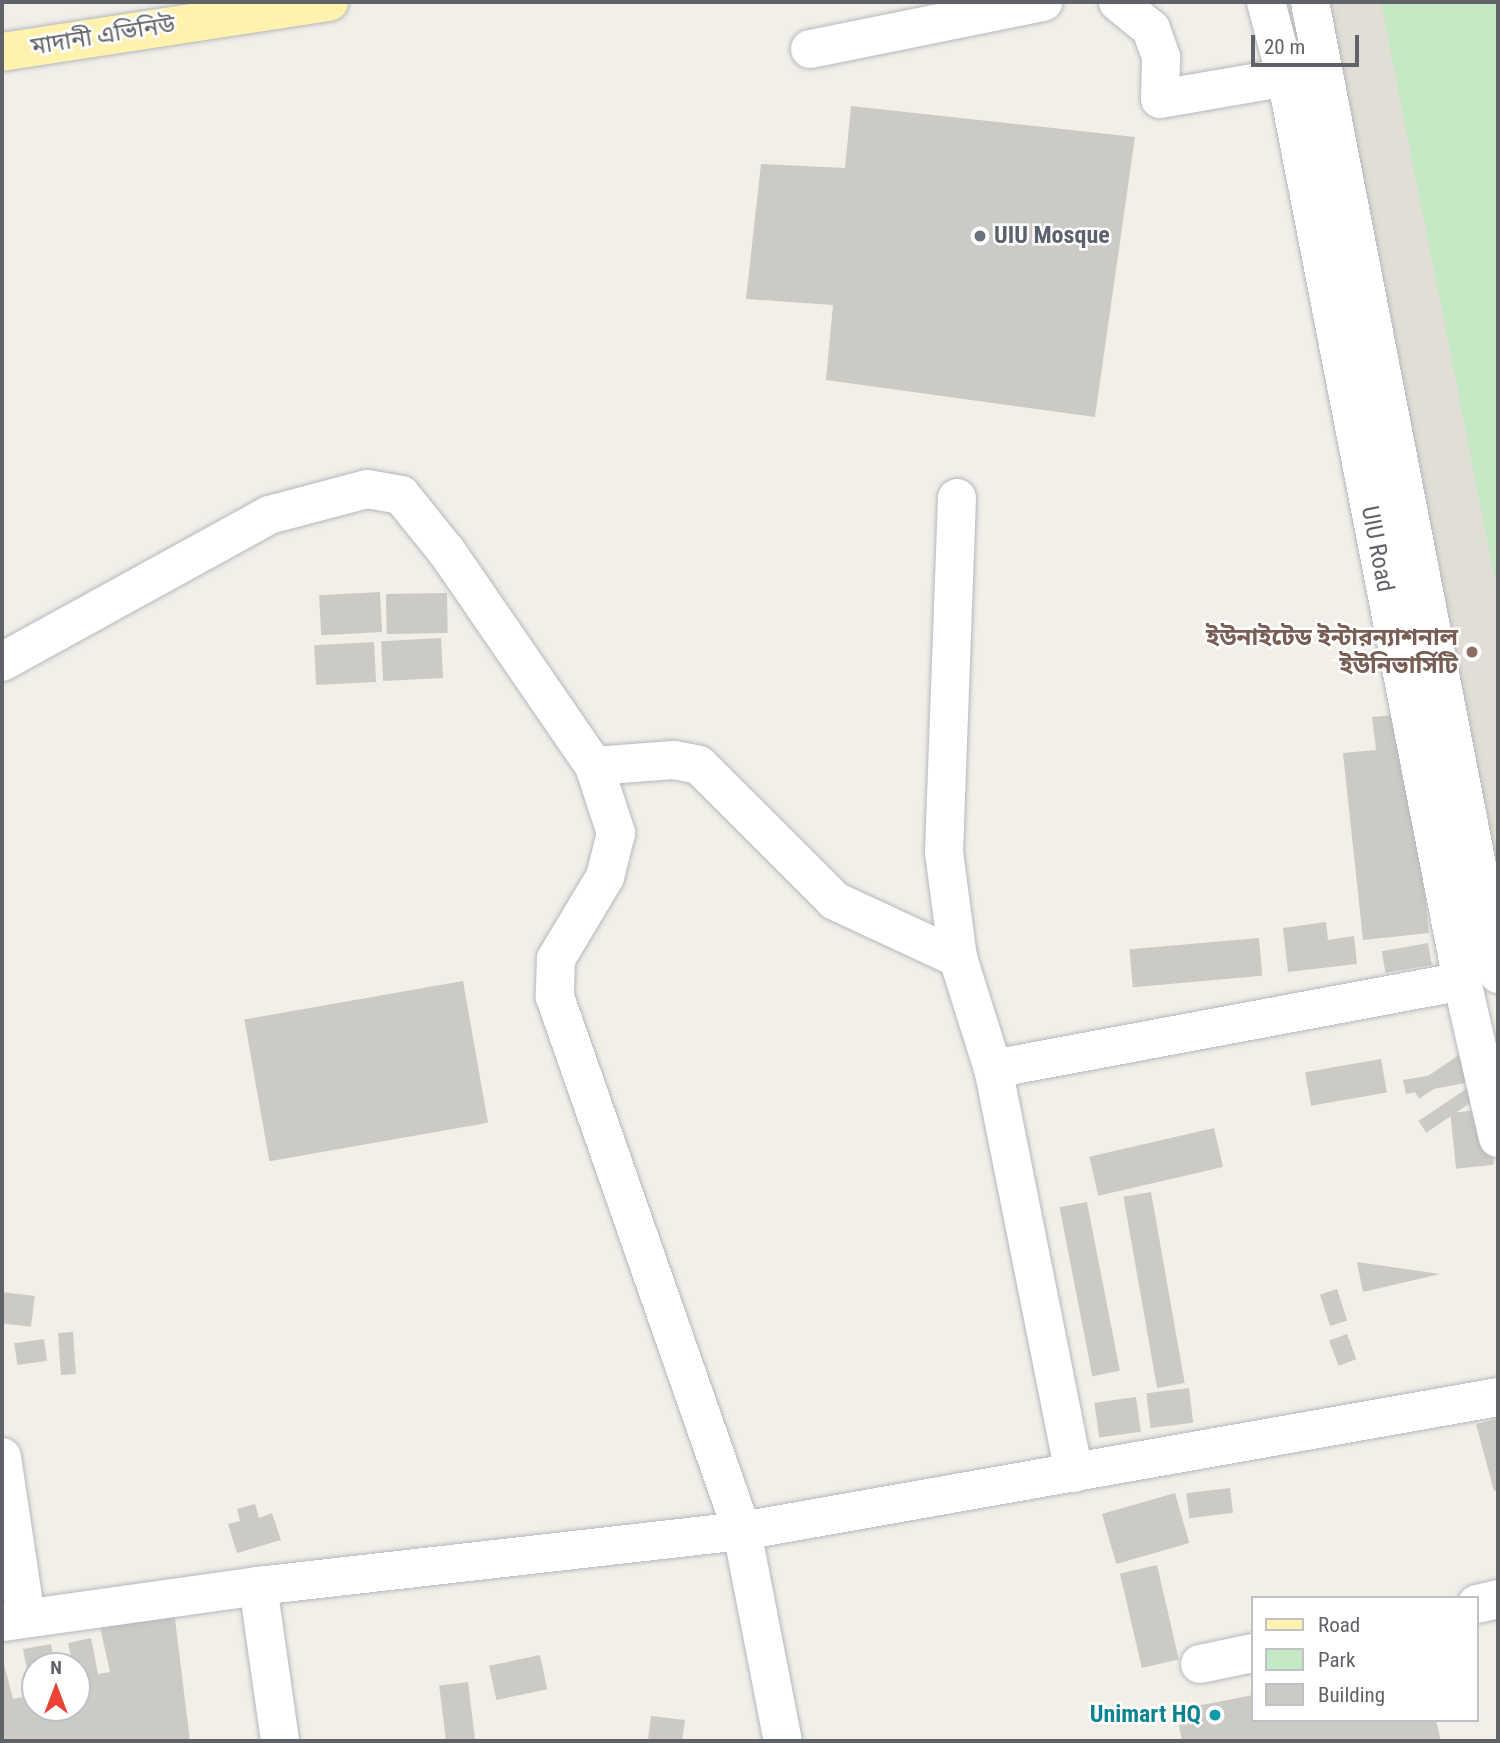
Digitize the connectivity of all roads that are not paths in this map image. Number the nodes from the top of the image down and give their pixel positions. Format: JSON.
{"nodes":[{"id":1,"x":329,"y":2,"type":"edge"},
{"id":2,"x":1042,"y":2,"type":"edge"},
{"id":3,"x":1118,"y":2,"type":"edge"},
{"id":4,"x":1266,"y":2,"type":"edge"},
{"id":5,"x":1310,"y":2,"type":"edge"},
{"id":6,"x":810,"y":49,"type":"dead end"},
{"id":7,"x":2,"y":52,"type":"edge"},
{"id":8,"x":1304,"y":74,"type":"junction"},
{"id":9,"x":1377,"y":356,"type":"junction"},
{"id":10,"x":1340,"y":363,"type":"junction"},
{"id":11,"x":957,"y":498,"type":"dead end"},
{"id":12,"x":2,"y":662,"type":"edge"},
{"id":13,"x":594,"y":766,"type":"junction"},
{"id":14,"x":958,"y":958,"type":"junction"},
{"id":15,"x":1480,"y":977,"type":"edge"},
{"id":16,"x":993,"y":1069,"type":"junction"},
{"id":17,"x":1498,"y":1138,"type":"edge"},
{"id":18,"x":1498,"y":1397,"type":"edge"},
{"id":19,"x":2,"y":1457,"type":"edge"},
{"id":20,"x":1074,"y":1473,"type":"junction"},
{"id":21,"x":742,"y":1531,"type":"junction"},
{"id":22,"x":258,"y":1586,"type":"junction"},
{"id":23,"x":1498,"y":1600,"type":"edge"},
{"id":24,"x":1479,"y":1604,"type":"edge"},
{"id":25,"x":14,"y":1620,"type":"edge"},
{"id":26,"x":1252,"y":1653,"type":"edge"},
{"id":27,"x":1200,"y":1664,"type":"dead end"},
{"id":28,"x":280,"y":1741,"type":"edge"},
{"id":29,"x":783,"y":1741,"type":"edge"}],
"edges":[{"from":1,"to":7,"type":"main road","name":"মাদানী এভিনিউ"},
{"from":2,"to":6,"type":"street"},
{"from":3,"to":8,"type":"street"},
{"from":4,"to":8,"type":"street","name":"UIU Road"},
{"from":5,"to":8,"type":"street","name":"UIU Road"},
{"from":8,"to":9,"type":"street","name":"UIU Road"},
{"from":8,"to":10,"type":"street","name":"UIU Road"},
{"from":9,"to":10,"type":"street"},
{"from":9,"to":15,"type":"street","name":"UIU Road"},
{"from":10,"to":15,"type":"street","name":"UIU Road"},
{"from":11,"to":14,"type":"street"},
{"from":12,"to":13,"type":"street"},
{"from":13,"to":14,"type":"street"},
{"from":13,"to":21,"type":"street"},
{"from":14,"to":16,"type":"street"},
{"from":15,"to":16,"type":"street"},
{"from":15,"to":17,"type":"street","name":"UIU Road"},
{"from":16,"to":20,"type":"street"},
{"from":18,"to":20,"type":"street"},
{"from":19,"to":25,"type":"street"},
{"from":20,"to":21,"type":"street"},
{"from":21,"to":22,"type":"street"},
{"from":21,"to":29,"type":"street"},
{"from":22,"to":25,"type":"street"},
{"from":22,"to":28,"type":"street"},
{"from":23,"to":24,"type":"street"},
{"from":26,"to":27,"type":"street"}]}
